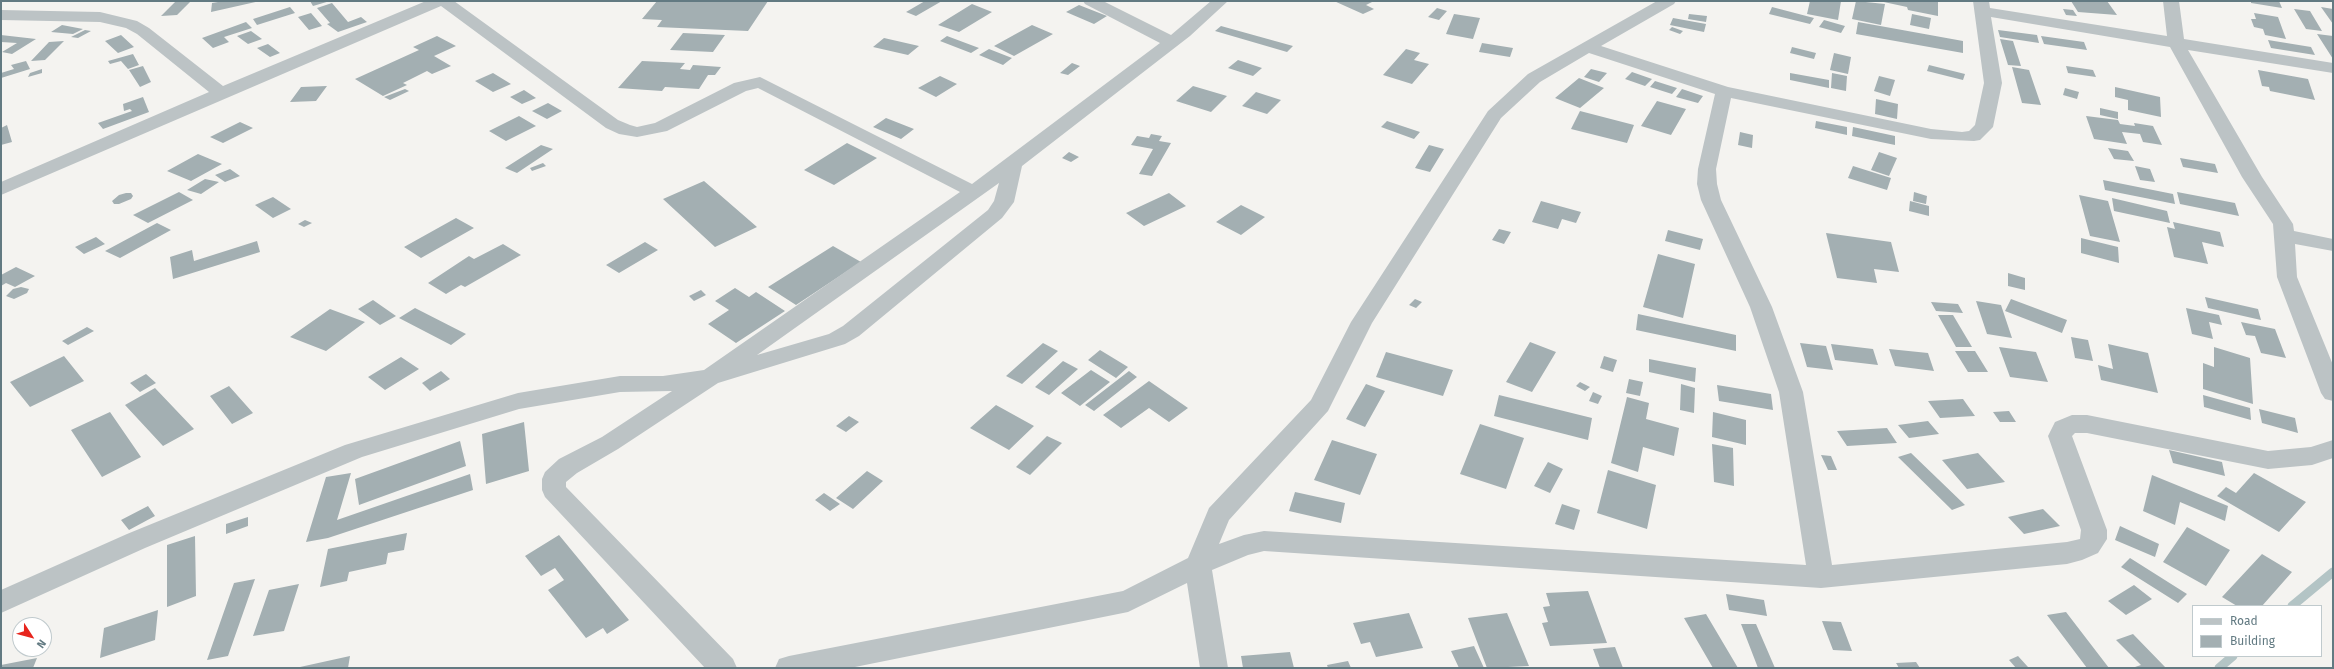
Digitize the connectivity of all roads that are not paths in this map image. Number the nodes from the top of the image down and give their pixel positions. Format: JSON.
{"nodes":[{"id":1,"x":440,"y":1,"type":"edge"},
{"id":2,"x":444,"y":1,"type":"edge"},
{"id":3,"x":1091,"y":1,"type":"edge"},
{"id":4,"x":1220,"y":1,"type":"edge"},
{"id":5,"x":1668,"y":1,"type":"edge"},
{"id":6,"x":2171,"y":1,"type":"edge"},
{"id":7,"x":1981,"y":6,"type":"edge"},
{"id":8,"x":1,"y":15,"type":"edge"},
{"id":9,"x":1171,"y":42,"type":"junction"},
{"id":10,"x":2176,"y":43,"type":"junction"},
{"id":11,"x":1586,"y":47,"type":"junction"},
{"id":12,"x":2333,"y":68,"type":"edge"},
{"id":13,"x":1724,"y":91,"type":"junction"},
{"id":14,"x":221,"y":93,"type":"junction"},
{"id":15,"x":1013,"y":164,"type":"junction"},
{"id":16,"x":1,"y":189,"type":"edge"},
{"id":17,"x":974,"y":192,"type":"junction"},
{"id":18,"x":2283,"y":235,"type":"junction"},
{"id":19,"x":2333,"y":245,"type":"edge"},
{"id":20,"x":710,"y":377,"type":"junction"},
{"id":21,"x":2333,"y":394,"type":"edge"},
{"id":22,"x":2333,"y":449,"type":"edge"},
{"id":23,"x":1198,"y":565,"type":"junction"},
{"id":24,"x":1821,"y":577,"type":"junction"},
{"id":25,"x":1,"y":602,"type":"edge"},
{"id":26,"x":723,"y":668,"type":"edge"},
{"id":27,"x":789,"y":668,"type":"edge"},
{"id":28,"x":1214,"y":668,"type":"edge"}],
"edges":[{"from":1,"to":14,"type":"street"},
{"from":2,"to":17,"type":"street"},
{"from":3,"to":9,"type":"street"},
{"from":4,"to":9,"type":"street"},
{"from":5,"to":11,"type":"street"},
{"from":6,"to":10,"type":"street"},
{"from":7,"to":10,"type":"street"},
{"from":7,"to":13,"type":"street"},
{"from":8,"to":14,"type":"street"},
{"from":9,"to":15,"type":"street"},
{"from":10,"to":12,"type":"street"},
{"from":10,"to":18,"type":"street"},
{"from":11,"to":13,"type":"street"},
{"from":11,"to":23,"type":"street"},
{"from":13,"to":24,"type":"street"},
{"from":14,"to":16,"type":"street"},
{"from":15,"to":17,"type":"street"},
{"from":15,"to":20,"type":"street"},
{"from":17,"to":20,"type":"street"},
{"from":18,"to":19,"type":"street"},
{"from":18,"to":21,"type":"street"},
{"from":20,"to":25,"type":"street"},
{"from":20,"to":26,"type":"street"},
{"from":22,"to":24,"type":"street"},
{"from":23,"to":24,"type":"street"},
{"from":23,"to":27,"type":"street"},
{"from":23,"to":28,"type":"street"}]}
